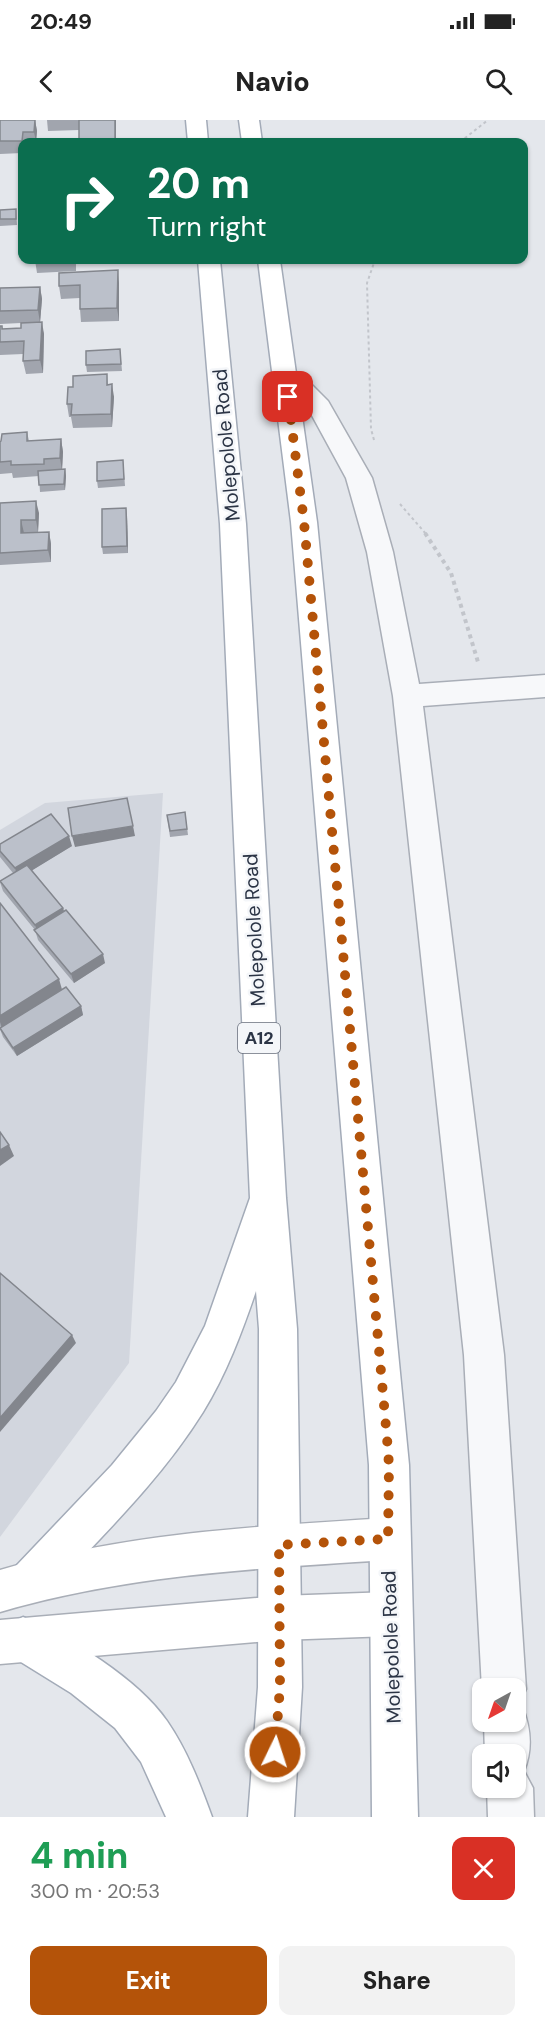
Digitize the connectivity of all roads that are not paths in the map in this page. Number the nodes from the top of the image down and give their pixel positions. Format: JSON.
{"nodes":[{"id":1,"x":196,"y":120,"type":"edge"},
{"id":2,"x":249,"y":120,"type":"edge"},
{"id":3,"x":198,"y":138,"type":"edge"},
{"id":4,"x":251,"y":138,"type":"edge"},
{"id":5,"x":209,"y":264,"type":"edge"},
{"id":6,"x":270,"y":264,"type":"edge"},
{"id":7,"x":285,"y":376,"type":"junction"},
{"id":8,"x":545,"y":686,"type":"edge"},
{"id":9,"x":407,"y":696,"type":"junction"},
{"id":10,"x":267,"y":1198,"type":"junction"},
{"id":11,"x":388,"y":1539,"type":"junction"},
{"id":12,"x":279,"y":1545,"type":"junction"},
{"id":13,"x":15,"y":1586,"type":"edge"},
{"id":14,"x":390,"y":1614,"type":"junction"},
{"id":15,"x":280,"y":1618,"type":"junction"},
{"id":16,"x":11,"y":1641,"type":"edge"},
{"id":17,"x":503,"y":1678,"type":"edge"},
{"id":18,"x":510,"y":1798,"type":"edge"},
{"id":19,"x":189,"y":1817,"type":"edge"},
{"id":20,"x":271,"y":1817,"type":"edge"},
{"id":21,"x":395,"y":1817,"type":"edge"},
{"id":22,"x":511,"y":1817,"type":"edge"}],
"edges":[{"from":1,"to":3,"type":"main road"},
{"from":2,"to":4,"type":"main road"},
{"from":5,"to":10,"type":"main road","name":"Molepolole Road","number":"A12"},
{"from":6,"to":7,"type":"main road","name":"Molepolole Road"},
{"from":7,"to":9,"type":"street"},
{"from":7,"to":11,"type":"main road","name":"Molepolole Road"},
{"from":8,"to":9,"type":"street"},
{"from":9,"to":17,"type":"street"},
{"from":10,"to":12,"type":"main road","name":"Molepolole Road","number":"A12"},
{"from":10,"to":13,"type":"main road"},
{"from":11,"to":12,"type":"main road"},
{"from":11,"to":14,"type":"main road","name":"Molepolole Road"},
{"from":12,"to":13,"type":"main road"},
{"from":12,"to":15,"type":"main road","name":"Molepolole Road","number":"A12"},
{"from":14,"to":15,"type":"main road"},
{"from":14,"to":21,"type":"main road","name":"Molepolole Road"},
{"from":15,"to":16,"type":"main road"},
{"from":15,"to":20,"type":"main road","name":"Molepolole Road","number":"A12"},
{"from":16,"to":19,"type":"main road"},
{"from":18,"to":22,"type":"street"}]}
